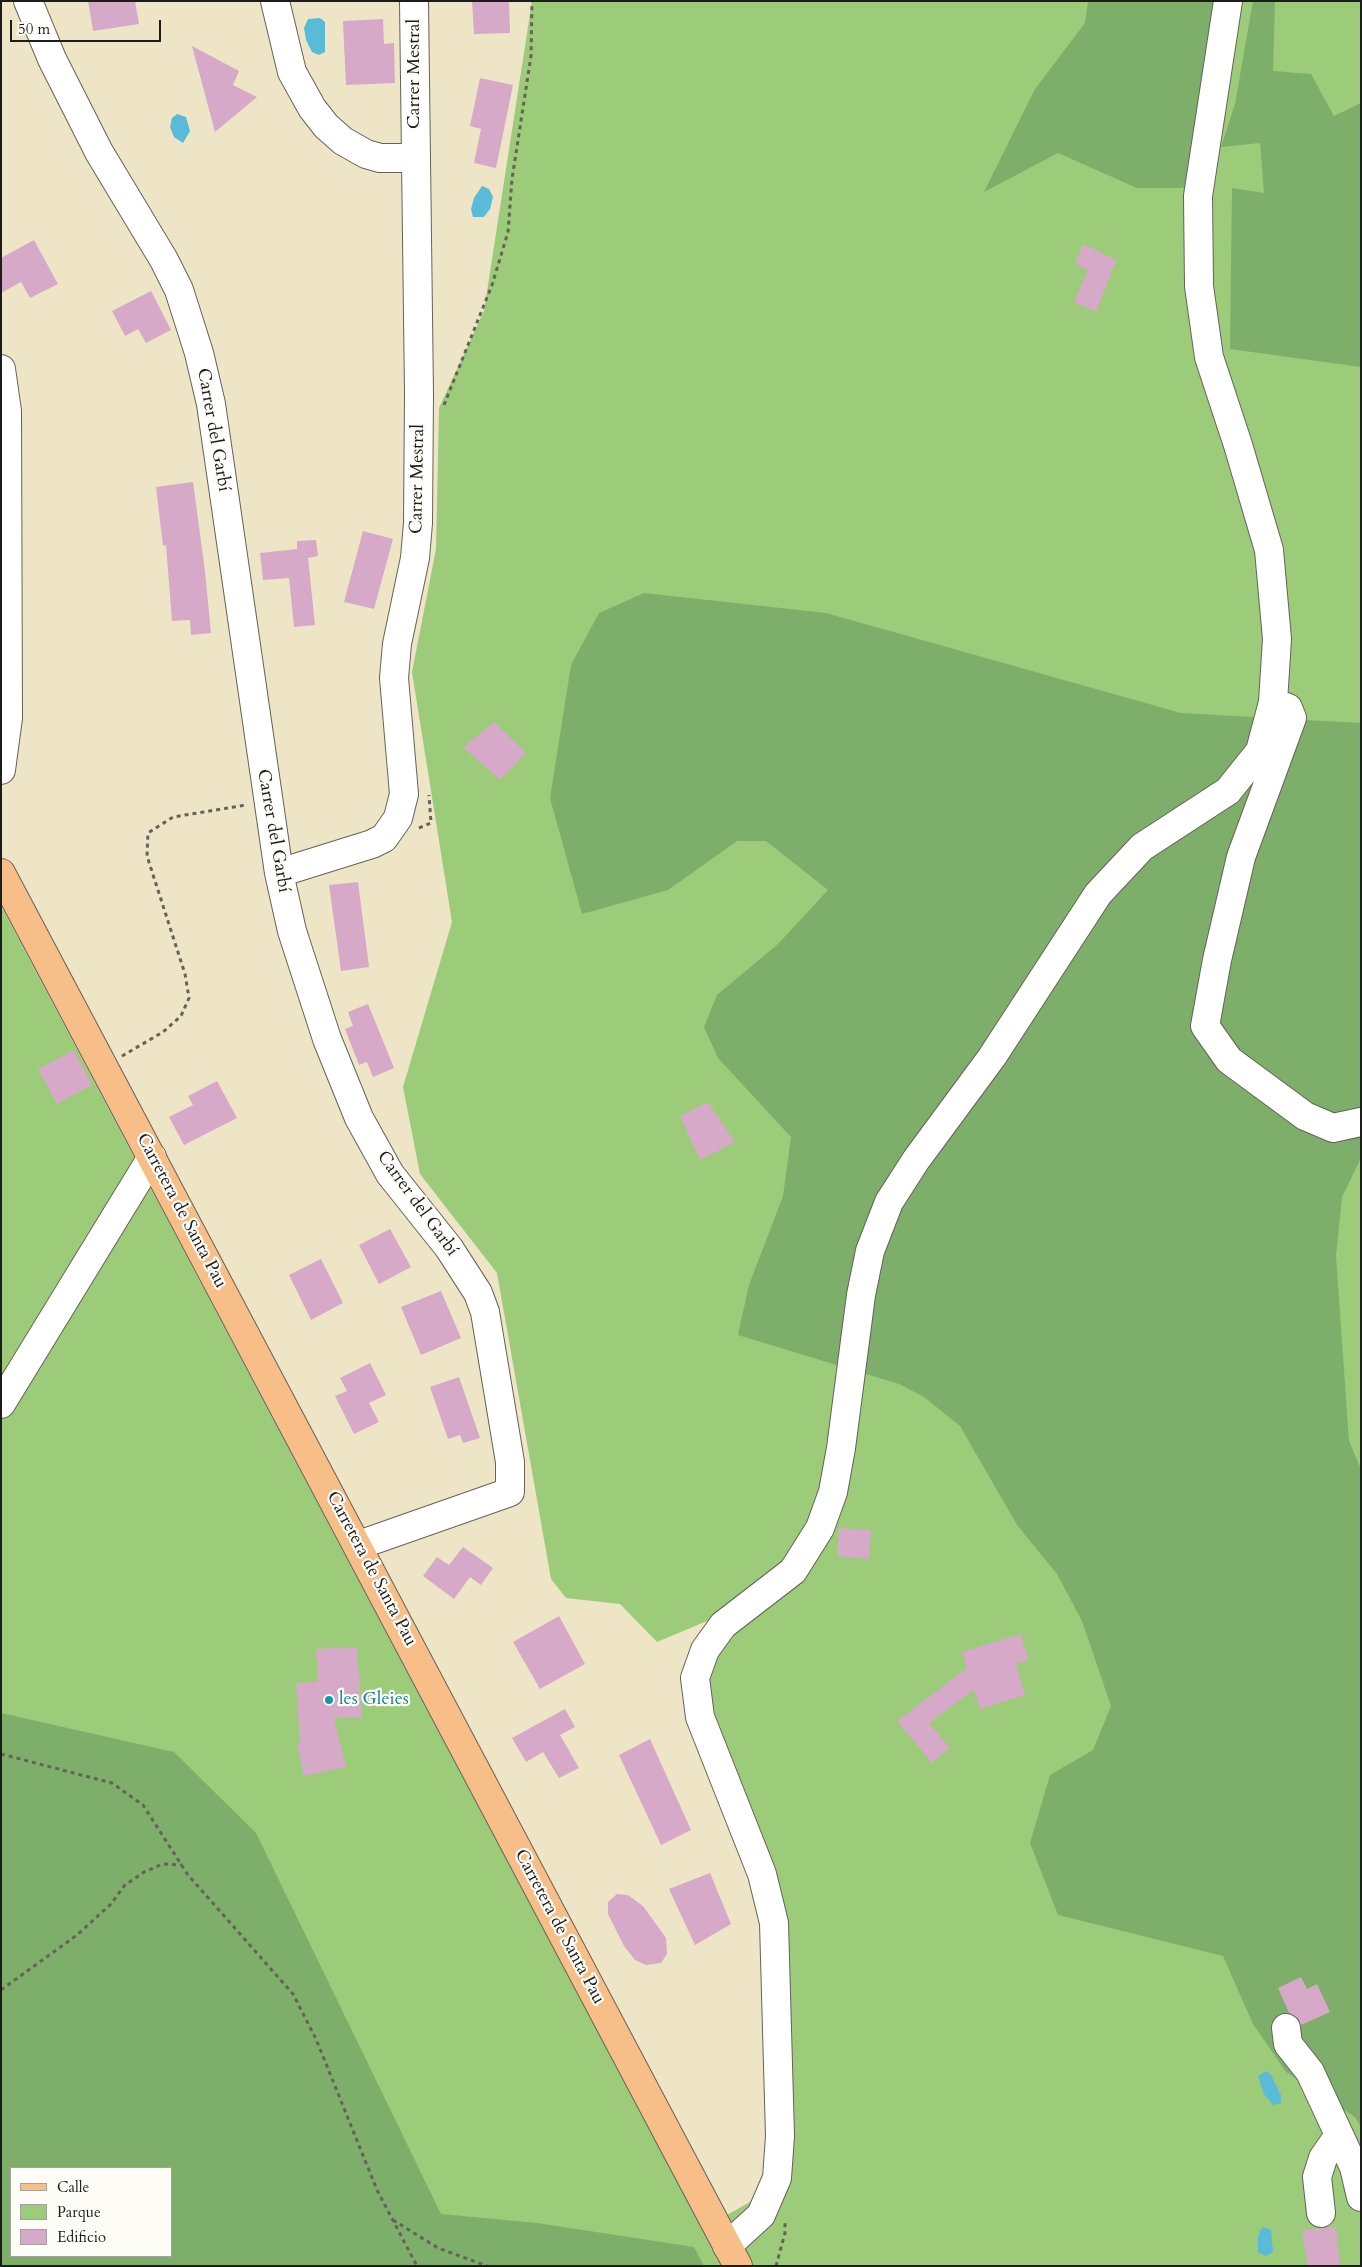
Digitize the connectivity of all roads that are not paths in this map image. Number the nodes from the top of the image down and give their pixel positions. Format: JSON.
{"nodes":[{"id":1,"x":28,"y":1,"type":"edge"},
{"id":2,"x":275,"y":1,"type":"edge"},
{"id":3,"x":414,"y":1,"type":"edge"},
{"id":4,"x":1228,"y":1,"type":"edge"},
{"id":5,"x":416,"y":158,"type":"junction"},
{"id":6,"x":1,"y":369,"type":"edge"},
{"id":7,"x":1273,"y":702,"type":"junction"},
{"id":8,"x":1,"y":770,"type":"edge"},
{"id":9,"x":1,"y":873,"type":"edge"},
{"id":10,"x":279,"y":873,"type":"junction"},
{"id":11,"x":1361,"y":1122,"type":"edge"},
{"id":12,"x":152,"y":1157,"type":"junction"},
{"id":13,"x":1,"y":1404,"type":"edge"},
{"id":14,"x":358,"y":1545,"type":"junction"},
{"id":15,"x":1286,"y":2028,"type":"dead end"},
{"id":16,"x":1339,"y":2135,"type":"junction"},
{"id":17,"x":1361,"y":2197,"type":"edge"},
{"id":18,"x":1321,"y":2212,"type":"dead end"},
{"id":19,"x":732,"y":2256,"type":"edge"}],
"edges":[{"from":1,"to":10,"type":"street","name":"Carrer del Garbí"},
{"from":2,"to":5,"type":"street"},
{"from":3,"to":5,"type":"street","name":"Carrer Mestral"},
{"from":4,"to":7,"type":"street"},
{"from":5,"to":10,"type":"street","name":"Carrer Mestral"},
{"from":6,"to":8,"type":"street"},
{"from":7,"to":11,"type":"street"},
{"from":7,"to":19,"type":"street"},
{"from":9,"to":12,"type":"main road","name":"Carretera de Santa Pau"},
{"from":10,"to":14,"type":"street","name":"Carrer del Garbí"},
{"from":12,"to":13,"type":"street"},
{"from":12,"to":14,"type":"main road","name":"Carretera de Santa Pau"},
{"from":14,"to":19,"type":"main road","name":"Carretera de Santa Pau"},
{"from":15,"to":16,"type":"street"},
{"from":16,"to":17,"type":"street"},
{"from":16,"to":18,"type":"street"}]}
